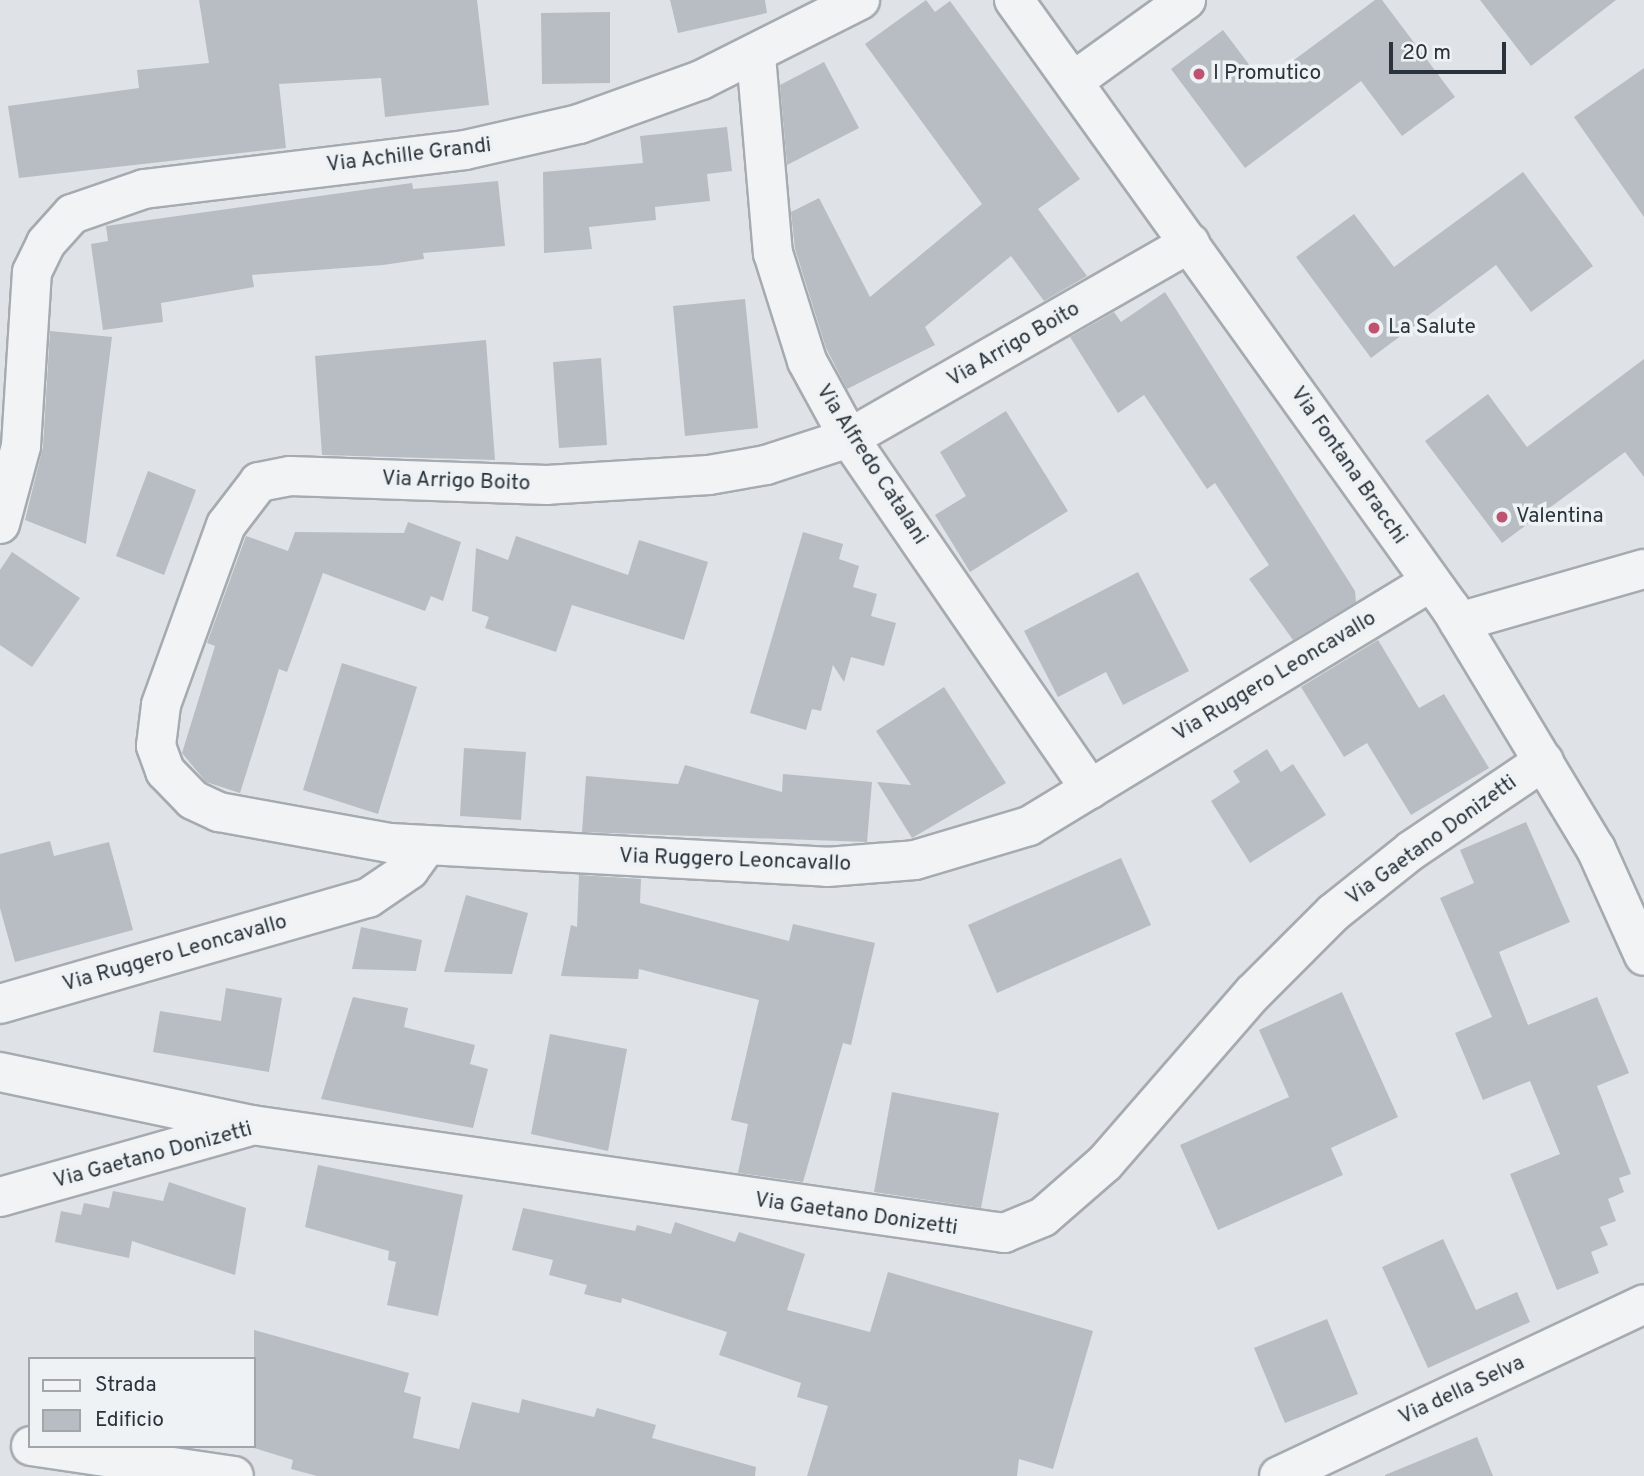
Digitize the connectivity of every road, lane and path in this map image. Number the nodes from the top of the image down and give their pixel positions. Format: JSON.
{"nodes":[{"id":1,"x":860,"y":0,"type":"edge"},
{"id":2,"x":1014,"y":0,"type":"edge"},
{"id":3,"x":1186,"y":0,"type":"edge"},
{"id":4,"x":756,"y":56,"type":"junction"},
{"id":5,"x":1075,"y":80,"type":"junction"},
{"id":6,"x":1190,"y":243,"type":"junction"},
{"id":7,"x":13,"y":311,"type":"edge"},
{"id":8,"x":849,"y":438,"type":"junction"},
{"id":9,"x":0,"y":524,"type":"edge"},
{"id":10,"x":1644,"y":569,"type":"edge"},
{"id":11,"x":1431,"y":582,"type":"junction"},
{"id":12,"x":1459,"y":622,"type":"junction"},
{"id":13,"x":1544,"y":761,"type":"junction"},
{"id":14,"x":1090,"y":789,"type":"junction"},
{"id":15,"x":426,"y":847,"type":"junction"},
{"id":16,"x":1644,"y":956,"type":"edge"},
{"id":17,"x":0,"y":1004,"type":"edge"},
{"id":18,"x":0,"y":1072,"type":"edge"},
{"id":19,"x":252,"y":1125,"type":"junction"},
{"id":20,"x":0,"y":1197,"type":"edge"},
{"id":21,"x":1644,"y":1304,"type":"edge"},
{"id":22,"x":0,"y":1441,"type":"edge"},
{"id":23,"x":28,"y":1446,"type":"edge"},
{"id":24,"x":35,"y":1448,"type":"edge"},
{"id":25,"x":78,"y":1465,"type":"edge"},
{"id":26,"x":234,"y":1476,"type":"edge"},
{"id":27,"x":1279,"y":1476,"type":"edge"}],
"edges":[{"from":1,"to":4,"type":"street","name":"Via Achille Grandi"},
{"from":2,"to":5,"type":"street","name":"Via Fontana Bracchi"},
{"from":3,"to":5,"type":"street"},
{"from":4,"to":7,"type":"street","name":"Via Achille Grandi"},
{"from":4,"to":8,"type":"street","name":"Via Alfredo Catalani"},
{"from":5,"to":6,"type":"street","name":"Via Fontana Bracchi"},
{"from":6,"to":8,"type":"street","name":"Via Arrigo Boito"},
{"from":6,"to":11,"type":"street","name":"Via Fontana Bracchi"},
{"from":7,"to":9,"type":"street","name":"Via Achille Grandi"},
{"from":8,"to":14,"type":"street","name":"Via Alfredo Catalani"},
{"from":8,"to":15,"type":"street","name":"Via Arrigo Boito"},
{"from":10,"to":12,"type":"street"},
{"from":11,"to":12,"type":"street","name":"Via Fontana Bracchi"},
{"from":11,"to":14,"type":"street","name":"Via Ruggero Leoncavallo"},
{"from":12,"to":13,"type":"street","name":"Via Fontana Bracchi"},
{"from":13,"to":16,"type":"street","name":"Via Fontana Bracchi"},
{"from":13,"to":19,"type":"street","name":"Via Gaetano Donizetti"},
{"from":14,"to":15,"type":"street","name":"Via Ruggero Leoncavallo"},
{"from":15,"to":17,"type":"street","name":"Via Ruggero Leoncavallo"},
{"from":18,"to":19,"type":"street"},
{"from":19,"to":20,"type":"street","name":"Via Gaetano Donizetti"},
{"from":21,"to":27,"type":"street","name":"Via della Selva"},
{"from":22,"to":23,"type":"street"},
{"from":24,"to":25,"type":"street"},
{"from":25,"to":26,"type":"street"}]}
